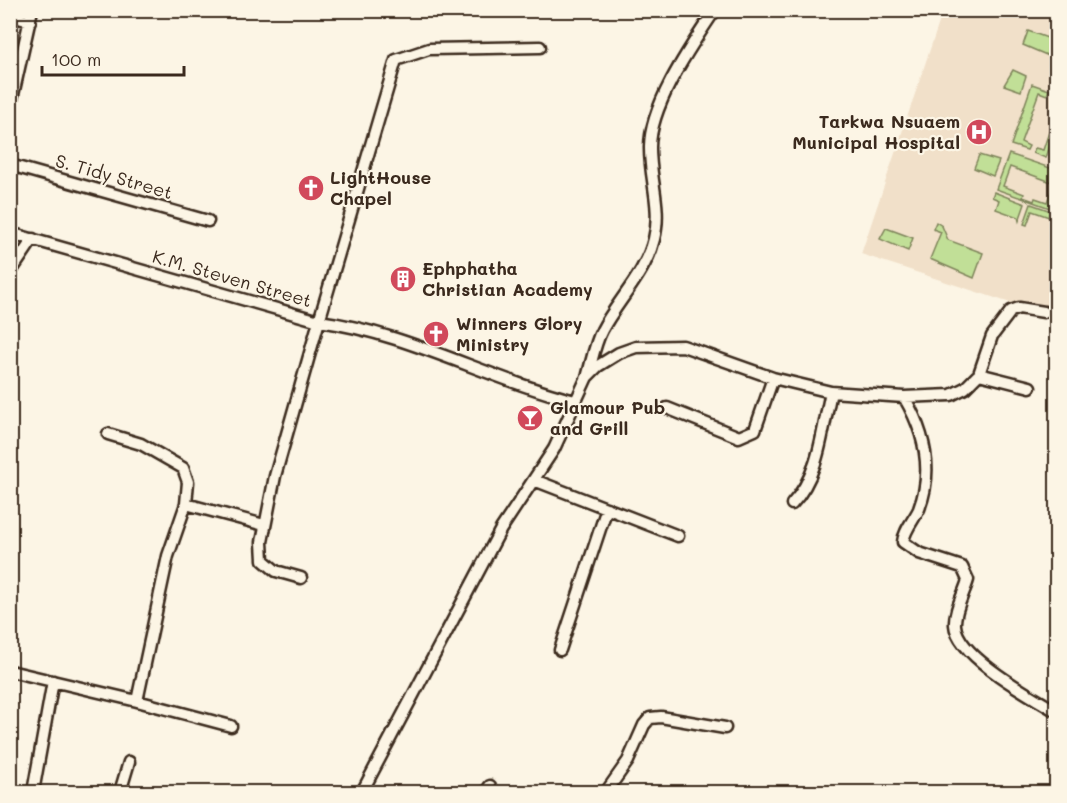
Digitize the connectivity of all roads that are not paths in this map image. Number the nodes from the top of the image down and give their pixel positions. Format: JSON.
{"nodes":[{"id":1,"x":715,"y":10,"type":"edge"},
{"id":2,"x":10,"y":16,"type":"edge"},
{"id":3,"x":31,"y":16,"type":"edge"},
{"id":4,"x":540,"y":47,"type":"dead end"},
{"id":5,"x":10,"y":108,"type":"edge"},
{"id":6,"x":10,"y":165,"type":"edge"},
{"id":7,"x":208,"y":221,"type":"dead end"},
{"id":8,"x":10,"y":233,"type":"edge"},
{"id":9,"x":33,"y":239,"type":"junction"},
{"id":10,"x":10,"y":273,"type":"edge"},
{"id":11,"x":1044,"y":312,"type":"dead end"},
{"id":12,"x":319,"y":321,"type":"junction"},
{"id":13,"x":979,"y":374,"type":"junction"},
{"id":14,"x":587,"y":377,"type":"junction"},
{"id":15,"x":773,"y":378,"type":"junction"},
{"id":16,"x":1030,"y":387,"type":"dead end"},
{"id":17,"x":831,"y":392,"type":"junction"},
{"id":18,"x":904,"y":397,"type":"junction"},
{"id":19,"x":575,"y":401,"type":"junction"},
{"id":20,"x":668,"y":408,"type":"dead end"},
{"id":21,"x":108,"y":434,"type":"dead end"},
{"id":22,"x":534,"y":480,"type":"junction"},
{"id":23,"x":186,"y":504,"type":"junction"},
{"id":24,"x":792,"y":504,"type":"dead end"},
{"id":25,"x":607,"y":508,"type":"junction"},
{"id":26,"x":264,"y":525,"type":"junction"},
{"id":27,"x":678,"y":536,"type":"dead end"},
{"id":28,"x":301,"y":578,"type":"dead end"},
{"id":29,"x":560,"y":650,"type":"dead end"},
{"id":30,"x":10,"y":671,"type":"edge"},
{"id":31,"x":53,"y":681,"type":"junction"},
{"id":32,"x":137,"y":701,"type":"junction"},
{"id":33,"x":1056,"y":711,"type":"edge"},
{"id":34,"x":231,"y":726,"type":"dead end"},
{"id":35,"x":725,"y":728,"type":"dead end"},
{"id":36,"x":129,"y":762,"type":"dead end"},
{"id":37,"x":33,"y":792,"type":"edge"},
{"id":38,"x":120,"y":792,"type":"edge"},
{"id":39,"x":362,"y":792,"type":"edge"},
{"id":40,"x":606,"y":792,"type":"edge"}],
"edges":[{"from":1,"to":14,"type":"street"},
{"from":2,"to":3,"type":"street"},
{"from":3,"to":5,"type":"street"},
{"from":4,"to":12,"type":"street","name":"K.M. Steven Street"},
{"from":6,"to":7,"type":"street","name":"S. Tidy Street"},
{"from":8,"to":9,"type":"street","name":"K.M. Steven Street"},
{"from":9,"to":10,"type":"street"},
{"from":9,"to":12,"type":"street","name":"K.M. Steven Street"},
{"from":11,"to":13,"type":"street"},
{"from":12,"to":19,"type":"street"},
{"from":12,"to":26,"type":"street"},
{"from":13,"to":16,"type":"street"},
{"from":13,"to":18,"type":"street"},
{"from":14,"to":15,"type":"street"},
{"from":14,"to":19,"type":"street"},
{"from":15,"to":17,"type":"street"},
{"from":15,"to":20,"type":"street"},
{"from":17,"to":18,"type":"street"},
{"from":17,"to":24,"type":"street"},
{"from":18,"to":33,"type":"street"},
{"from":19,"to":22,"type":"street"},
{"from":21,"to":23,"type":"street"},
{"from":22,"to":25,"type":"street"},
{"from":22,"to":39,"type":"street"},
{"from":23,"to":26,"type":"street"},
{"from":23,"to":32,"type":"street"},
{"from":25,"to":27,"type":"street"},
{"from":25,"to":29,"type":"street"},
{"from":26,"to":28,"type":"street"},
{"from":30,"to":31,"type":"street"},
{"from":31,"to":32,"type":"street"},
{"from":31,"to":37,"type":"street"},
{"from":32,"to":34,"type":"street"},
{"from":35,"to":40,"type":"street"},
{"from":36,"to":38,"type":"street"}]}
